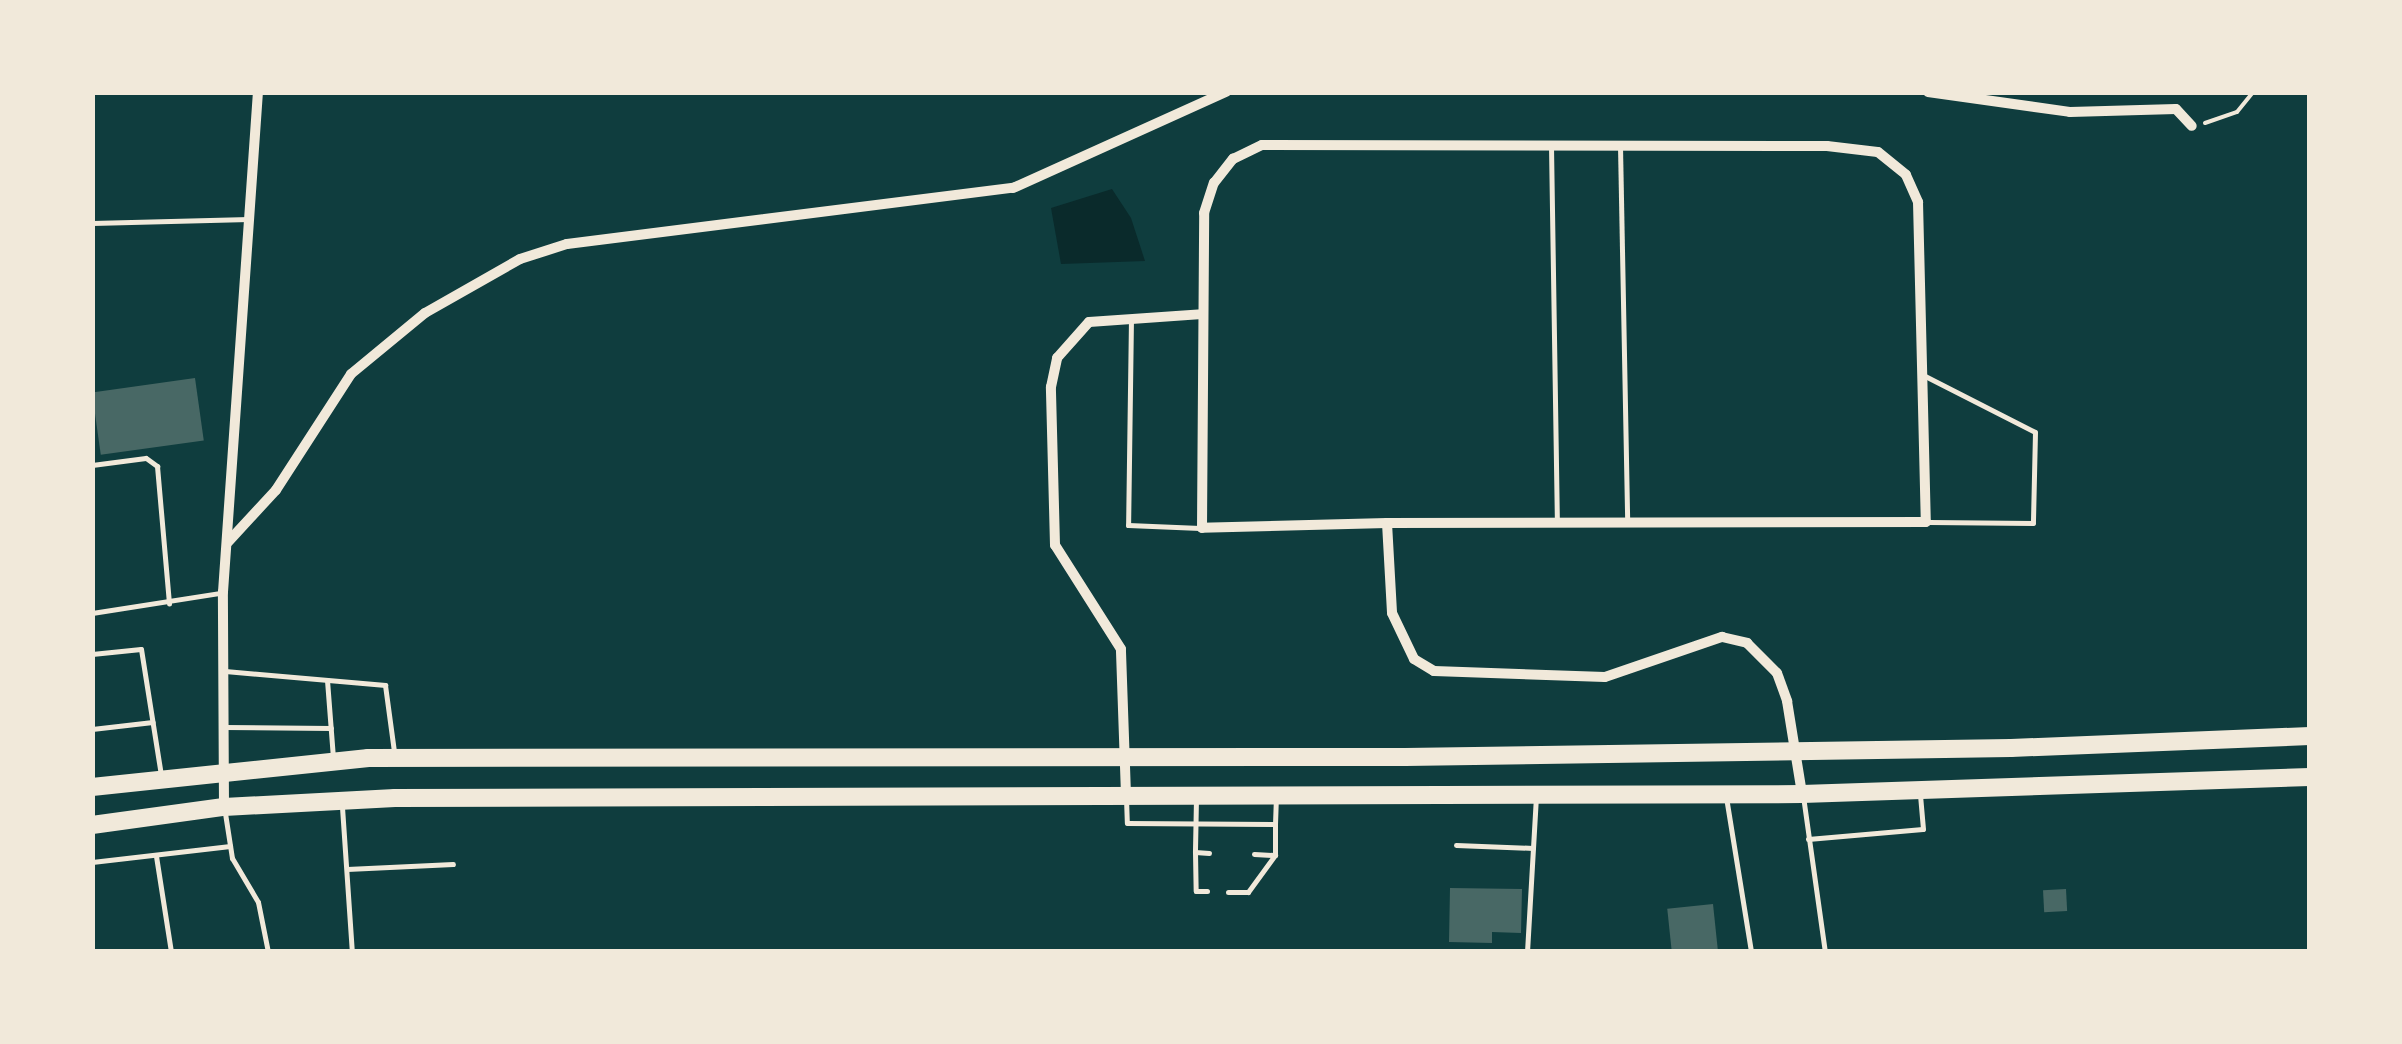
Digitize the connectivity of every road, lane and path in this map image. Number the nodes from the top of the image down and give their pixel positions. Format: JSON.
{"nodes":[{"id":1,"x":258,"y":92,"type":"edge"},
{"id":2,"x":1226,"y":92,"type":"edge"},
{"id":3,"x":1928,"y":92,"type":"edge"},
{"id":4,"x":2253,"y":92,"type":"edge"},
{"id":5,"x":2192,"y":126,"type":"joint"},
{"id":6,"x":1551,"y":146,"type":"junction"},
{"id":7,"x":1620,"y":146,"type":"junction"},
{"id":8,"x":252,"y":219,"type":"junction"},
{"id":9,"x":92,"y":222,"type":"edge"},
{"id":10,"x":1202,"y":314,"type":"junction"},
{"id":11,"x":1131,"y":315,"type":"junction"},
{"id":12,"x":1924,"y":376,"type":"junction"},
{"id":13,"x":92,"y":465,"type":"edge"},
{"id":14,"x":1926,"y":522,"type":"junction"},
{"id":15,"x":1387,"y":523,"type":"junction"},
{"id":16,"x":1557,"y":523,"type":"junction"},
{"id":17,"x":1627,"y":523,"type":"junction"},
{"id":18,"x":1202,"y":528,"type":"junction"},
{"id":19,"x":228,"y":542,"type":"junction"},
{"id":20,"x":223,"y":592,"type":"junction"},
{"id":21,"x":168,"y":603,"type":"junction"},
{"id":22,"x":92,"y":614,"type":"edge"},
{"id":23,"x":92,"y":654,"type":"edge"},
{"id":24,"x":222,"y":670,"type":"junction"},
{"id":25,"x":327,"y":679,"type":"junction"},
{"id":26,"x":153,"y":722,"type":"junction"},
{"id":27,"x":220,"y":727,"type":"junction"},
{"id":28,"x":331,"y":728,"type":"junction"},
{"id":29,"x":92,"y":729,"type":"edge"},
{"id":30,"x":2310,"y":736,"type":"edge"},
{"id":31,"x":1797,"y":751,"type":"junction"},
{"id":32,"x":1125,"y":755,"type":"junction"},
{"id":33,"x":394,"y":758,"type":"junction"},
{"id":34,"x":334,"y":761,"type":"junction"},
{"id":35,"x":222,"y":771,"type":"junction"},
{"id":36,"x":2310,"y":777,"type":"edge"},
{"id":37,"x":162,"y":778,"type":"junction"},
{"id":38,"x":92,"y":787,"type":"edge"},
{"id":39,"x":1920,"y":790,"type":"junction"},
{"id":40,"x":1726,"y":794,"type":"junction"},
{"id":41,"x":1802,"y":794,"type":"junction"},
{"id":42,"x":1126,"y":795,"type":"junction"},
{"id":43,"x":1196,"y":795,"type":"junction"},
{"id":44,"x":1276,"y":795,"type":"junction"},
{"id":45,"x":1537,"y":795,"type":"junction"},
{"id":46,"x":342,"y":799,"type":"junction"},
{"id":47,"x":224,"y":807,"type":"junction"},
{"id":48,"x":1196,"y":824,"type":"junction"},
{"id":49,"x":1275,"y":824,"type":"junction"},
{"id":50,"x":92,"y":825,"type":"edge"},
{"id":51,"x":1808,"y":839,"type":"junction"},
{"id":52,"x":1456,"y":845,"type":"dead end"},
{"id":53,"x":230,"y":846,"type":"junction"},
{"id":54,"x":1534,"y":848,"type":"junction"},
{"id":55,"x":1195,"y":852,"type":"junction"},
{"id":56,"x":1209,"y":852,"type":"dead end"},
{"id":57,"x":156,"y":854,"type":"junction"},
{"id":58,"x":1254,"y":854,"type":"dead end"},
{"id":59,"x":1275,"y":855,"type":"junction"},
{"id":60,"x":92,"y":862,"type":"edge"},
{"id":61,"x":453,"y":864,"type":"dead end"},
{"id":62,"x":347,"y":870,"type":"junction"},
{"id":63,"x":1208,"y":891,"type":"dead end"},
{"id":64,"x":1228,"y":892,"type":"dead end"},
{"id":65,"x":171,"y":952,"type":"edge"},
{"id":66,"x":268,"y":952,"type":"edge"},
{"id":67,"x":352,"y":952,"type":"edge"},
{"id":68,"x":1527,"y":952,"type":"edge"},
{"id":69,"x":1751,"y":952,"type":"edge"},
{"id":70,"x":1825,"y":952,"type":"edge"}],
"edges":[{"from":1,"to":8,"type":"street"},
{"from":2,"to":19,"type":"street"},
{"from":3,"to":5,"type":"street"},
{"from":4,"to":5,"type":"path"},
{"from":6,"to":7,"type":"street"},
{"from":6,"to":10,"type":"street"},
{"from":6,"to":16,"type":"lane"},
{"from":7,"to":12,"type":"street"},
{"from":7,"to":17,"type":"lane"},
{"from":8,"to":9,"type":"lane"},
{"from":8,"to":19,"type":"street"},
{"from":10,"to":11,"type":"street"},
{"from":10,"to":18,"type":"street"},
{"from":11,"to":18,"type":"lane"},
{"from":11,"to":32,"type":"street"},
{"from":12,"to":14,"type":"street"},
{"from":12,"to":14,"type":"lane"},
{"from":13,"to":21,"type":"lane"},
{"from":14,"to":17,"type":"street"},
{"from":15,"to":16,"type":"street"},
{"from":15,"to":18,"type":"street"},
{"from":15,"to":31,"type":"street"},
{"from":16,"to":17,"type":"street"},
{"from":19,"to":20,"type":"street"},
{"from":20,"to":21,"type":"lane"},
{"from":20,"to":24,"type":"street"},
{"from":21,"to":22,"type":"lane"},
{"from":23,"to":26,"type":"lane"},
{"from":24,"to":25,"type":"lane"},
{"from":24,"to":27,"type":"street"},
{"from":25,"to":28,"type":"lane"},
{"from":25,"to":33,"type":"lane"},
{"from":26,"to":29,"type":"lane"},
{"from":26,"to":37,"type":"lane"},
{"from":27,"to":28,"type":"lane"},
{"from":27,"to":35,"type":"street"},
{"from":28,"to":34,"type":"lane"},
{"from":30,"to":31,"type":"highway"},
{"from":31,"to":32,"type":"highway"},
{"from":31,"to":41,"type":"street"},
{"from":32,"to":33,"type":"highway"},
{"from":32,"to":42,"type":"street"},
{"from":33,"to":34,"type":"highway"},
{"from":34,"to":35,"type":"highway"},
{"from":35,"to":37,"type":"highway"},
{"from":35,"to":47,"type":"street"},
{"from":36,"to":39,"type":"highway"},
{"from":37,"to":38,"type":"highway"},
{"from":39,"to":41,"type":"highway"},
{"from":39,"to":51,"type":"lane"},
{"from":40,"to":41,"type":"highway"},
{"from":40,"to":45,"type":"highway"},
{"from":40,"to":69,"type":"lane"},
{"from":41,"to":51,"type":"lane"},
{"from":42,"to":43,"type":"highway"},
{"from":42,"to":46,"type":"highway"},
{"from":42,"to":48,"type":"lane"},
{"from":43,"to":44,"type":"highway"},
{"from":43,"to":48,"type":"lane"},
{"from":44,"to":45,"type":"highway"},
{"from":44,"to":49,"type":"lane"},
{"from":45,"to":54,"type":"lane"},
{"from":46,"to":47,"type":"highway"},
{"from":46,"to":62,"type":"lane"},
{"from":47,"to":50,"type":"highway"},
{"from":47,"to":53,"type":"lane"},
{"from":48,"to":49,"type":"lane"},
{"from":48,"to":55,"type":"lane"},
{"from":49,"to":59,"type":"lane"},
{"from":51,"to":70,"type":"lane"},
{"from":52,"to":54,"type":"lane"},
{"from":53,"to":57,"type":"lane"},
{"from":53,"to":66,"type":"lane"},
{"from":54,"to":68,"type":"lane"},
{"from":55,"to":56,"type":"lane"},
{"from":55,"to":63,"type":"lane"},
{"from":57,"to":60,"type":"lane"},
{"from":57,"to":65,"type":"lane"},
{"from":58,"to":59,"type":"lane"},
{"from":59,"to":64,"type":"lane"},
{"from":61,"to":62,"type":"lane"},
{"from":62,"to":67,"type":"lane"}]}
